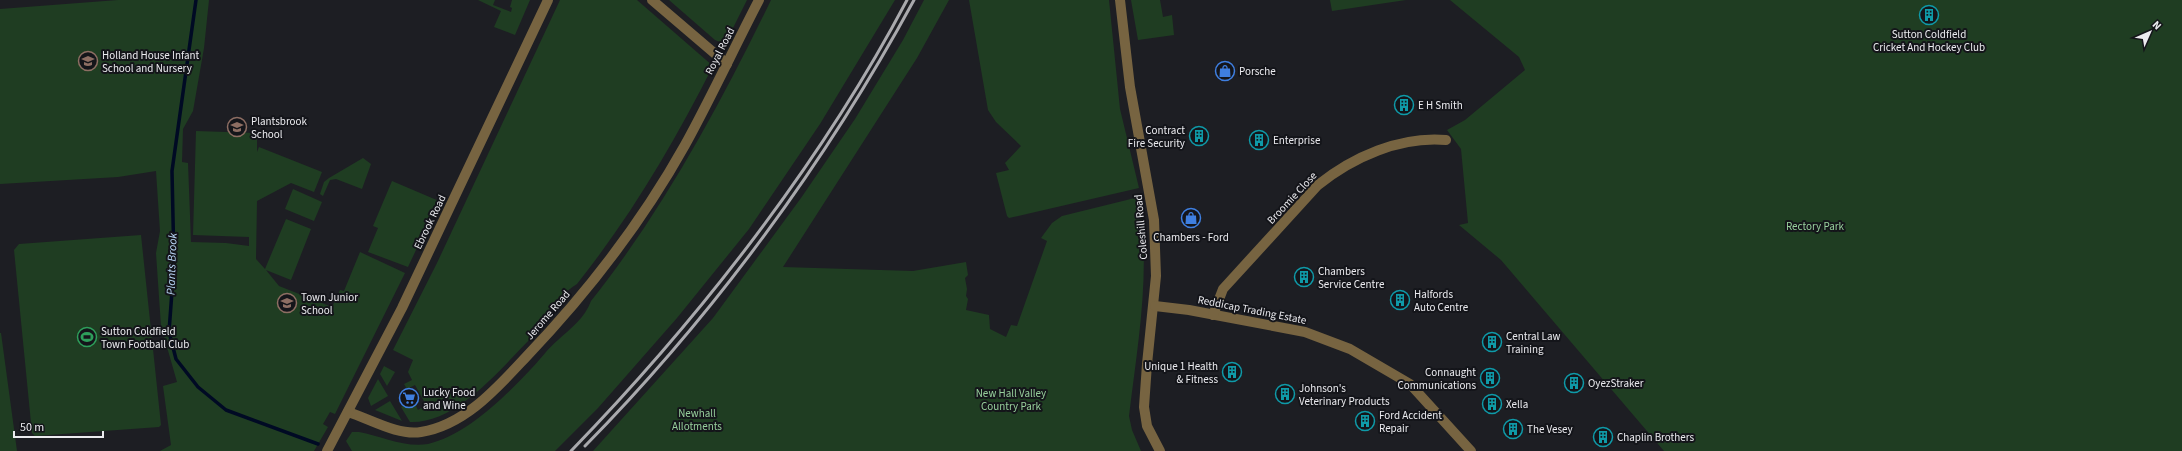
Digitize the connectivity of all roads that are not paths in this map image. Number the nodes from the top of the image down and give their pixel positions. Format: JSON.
{"nodes":[{"id":1,"x":548,"y":0,"type":"edge"},
{"id":2,"x":652,"y":0,"type":"edge"},
{"id":3,"x":759,"y":0,"type":"edge"},
{"id":4,"x":1120,"y":0,"type":"edge"},
{"id":5,"x":726,"y":64,"type":"junction"},
{"id":6,"x":701,"y":113,"type":"joint"},
{"id":7,"x":1446,"y":140,"type":"dead end"},
{"id":8,"x":1155,"y":306,"type":"junction"},
{"id":9,"x":1213,"y":316,"type":"junction"},
{"id":10,"x":348,"y":412,"type":"junction"},
{"id":11,"x":327,"y":451,"type":"edge"},
{"id":12,"x":1160,"y":451,"type":"edge"},
{"id":13,"x":1471,"y":451,"type":"edge"}],
"edges":[{"from":1,"to":10,"type":"street","name":"Ebrook Road"},
{"from":2,"to":5,"type":"street"},
{"from":3,"to":5,"type":"street","name":"Royal Road"},
{"from":4,"to":8,"type":"street","name":"Coleshill Road"},
{"from":5,"to":6,"type":"street","name":"Royal Road"},
{"from":6,"to":10,"type":"street","name":"Jerome Road"},
{"from":7,"to":9,"type":"street","name":"Broomie Close"},
{"from":8,"to":9,"type":"street","name":"Reddicap Trading Estate"},
{"from":8,"to":12,"type":"street","name":"Coleshill Road"},
{"from":9,"to":13,"type":"street","name":"Reddicap Trading Estate"},
{"from":10,"to":11,"type":"street","name":"Ebrook Road"}]}
